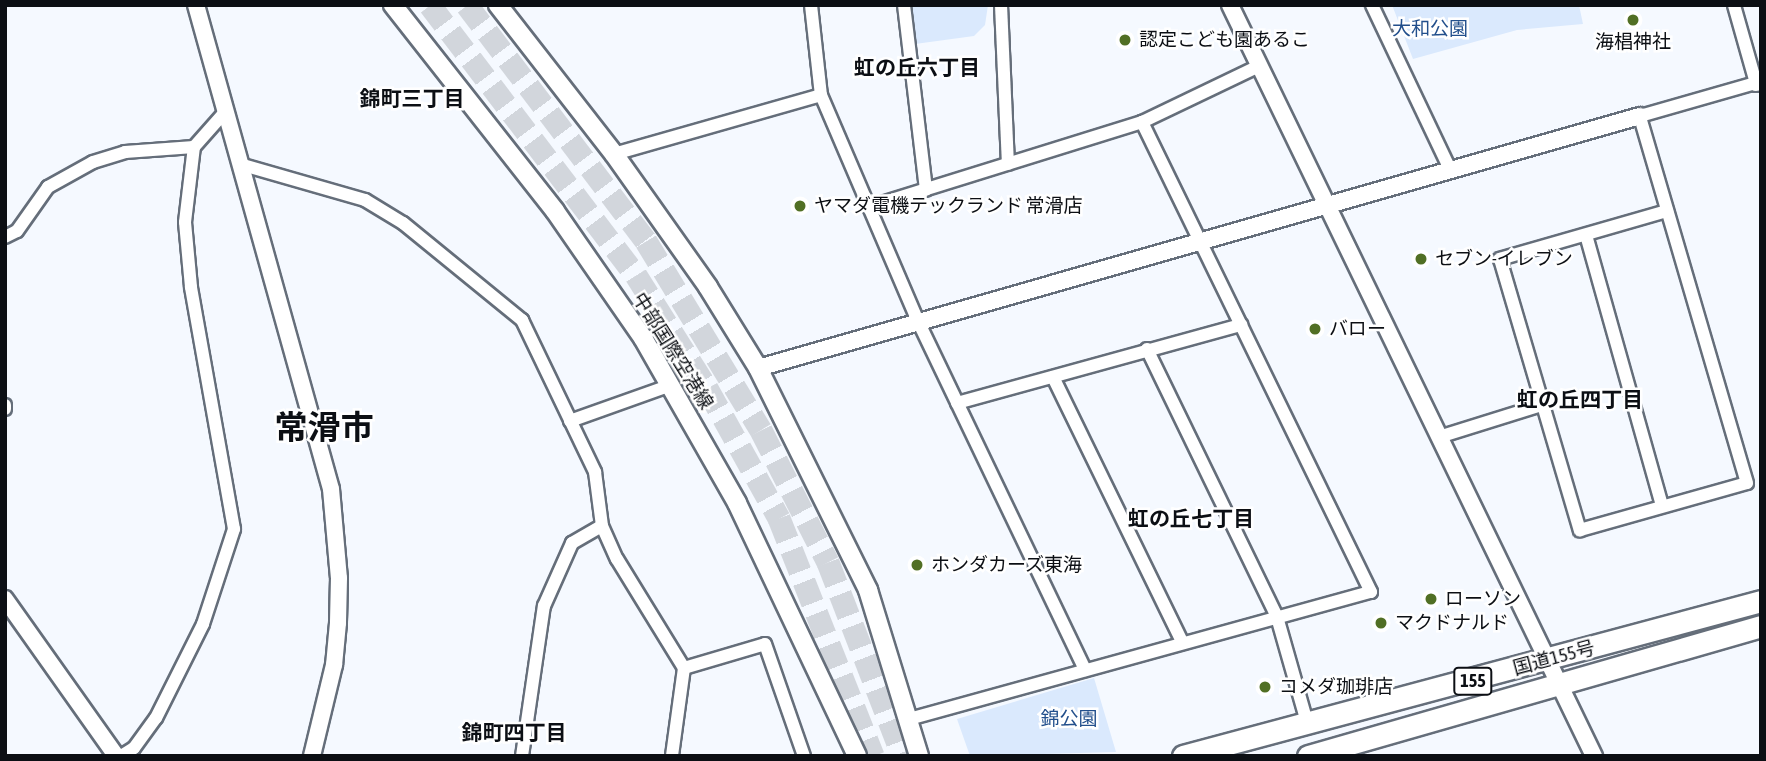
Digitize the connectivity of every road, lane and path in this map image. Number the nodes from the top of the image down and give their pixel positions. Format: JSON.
{"nodes":[{"id":1,"x":196,"y":5,"type":"edge"},
{"id":2,"x":393,"y":5,"type":"edge"},
{"id":3,"x":498,"y":5,"type":"edge"},
{"id":4,"x":811,"y":5,"type":"edge"},
{"id":5,"x":904,"y":5,"type":"edge"},
{"id":6,"x":1002,"y":5,"type":"edge"},
{"id":7,"x":1230,"y":5,"type":"edge"},
{"id":8,"x":1372,"y":5,"type":"edge"},
{"id":9,"x":1734,"y":5,"type":"edge"},
{"id":10,"x":1259,"y":66,"type":"junction"},
{"id":11,"x":1758,"y":82,"type":"edge"},
{"id":12,"x":821,"y":95,"type":"junction"},
{"id":13,"x":226,"y":111,"type":"junction"},
{"id":14,"x":1640,"y":116,"type":"junction"},
{"id":15,"x":1142,"y":121,"type":"junction"},
{"id":16,"x":194,"y":147,"type":"junction"},
{"id":17,"x":614,"y":154,"type":"junction"},
{"id":18,"x":1008,"y":164,"type":"junction"},
{"id":19,"x":243,"y":165,"type":"junction"},
{"id":20,"x":1451,"y":171,"type":"junction"},
{"id":21,"x":926,"y":190,"type":"junction"},
{"id":22,"x":1326,"y":205,"type":"junction"},
{"id":23,"x":869,"y":207,"type":"junction"},
{"id":24,"x":1667,"y":211,"type":"junction"},
{"id":25,"x":1586,"y":235,"type":"junction"},
{"id":26,"x":5,"y":237,"type":"edge"},
{"id":27,"x":1200,"y":241,"type":"junction"},
{"id":28,"x":918,"y":321,"type":"junction"},
{"id":29,"x":1241,"y":325,"type":"junction"},
{"id":30,"x":1147,"y":349,"type":"junction"},
{"id":31,"x":758,"y":368,"type":"junction"},
{"id":32,"x":1052,"y":377,"type":"junction"},
{"id":33,"x":671,"y":385,"type":"junction"},
{"id":34,"x":957,"y":403,"type":"junction"},
{"id":35,"x":1542,"y":405,"type":"junction"},
{"id":36,"x":570,"y":421,"type":"junction"},
{"id":37,"x":1439,"y":437,"type":"junction"},
{"id":38,"x":1662,"y":506,"type":"junction"},
{"id":39,"x":602,"y":526,"type":"junction"},
{"id":40,"x":5,"y":599,"type":"edge"},
{"id":41,"x":1761,"y":601,"type":"edge"},
{"id":42,"x":1277,"y":618,"type":"junction"},
{"id":43,"x":1761,"y":626,"type":"edge"},
{"id":44,"x":1183,"y":643,"type":"junction"},
{"id":45,"x":1549,"y":660,"type":"junction"},
{"id":46,"x":684,"y":668,"type":"junction"},
{"id":47,"x":1085,"y":670,"type":"junction"},
{"id":48,"x":1560,"y":683,"type":"junction"},
{"id":49,"x":909,"y":719,"type":"junction"},
{"id":50,"x":1308,"y":726,"type":"junction"},
{"id":51,"x":116,"y":756,"type":"edge"},
{"id":52,"x":121,"y":756,"type":"edge"},
{"id":53,"x":312,"y":756,"type":"edge"},
{"id":54,"x":522,"y":756,"type":"edge"},
{"id":55,"x":672,"y":756,"type":"edge"},
{"id":56,"x":804,"y":756,"type":"edge"},
{"id":57,"x":857,"y":756,"type":"edge"},
{"id":58,"x":919,"y":756,"type":"edge"},
{"id":59,"x":1184,"y":756,"type":"edge"},
{"id":60,"x":1308,"y":756,"type":"edge"},
{"id":61,"x":1594,"y":756,"type":"edge"}],
"edges":[{"from":1,"to":13,"type":"street"},
{"from":2,"to":33,"type":"main road","name":"中部国際空港線"},
{"from":3,"to":17,"type":"main road"},
{"from":4,"to":12,"type":"street"},
{"from":5,"to":21,"type":"street"},
{"from":6,"to":18,"type":"street"},
{"from":7,"to":10,"type":"street"},
{"from":8,"to":20,"type":"street"},
{"from":9,"to":11,"type":"street"},
{"from":10,"to":15,"type":"street"},
{"from":10,"to":22,"type":"street"},
{"from":11,"to":14,"type":"street"},
{"from":12,"to":17,"type":"street"},
{"from":12,"to":23,"type":"street"},
{"from":13,"to":16,"type":"street"},
{"from":13,"to":19,"type":"street"},
{"from":14,"to":20,"type":"street"},
{"from":14,"to":24,"type":"street"},
{"from":15,"to":18,"type":"street"},
{"from":15,"to":27,"type":"street"},
{"from":16,"to":26,"type":"street"},
{"from":16,"to":52,"type":"street"},
{"from":17,"to":31,"type":"main road"},
{"from":18,"to":21,"type":"street"},
{"from":19,"to":36,"type":"street"},
{"from":19,"to":53,"type":"street"},
{"from":20,"to":22,"type":"street"},
{"from":21,"to":23,"type":"street"},
{"from":22,"to":27,"type":"street"},
{"from":22,"to":37,"type":"street"},
{"from":23,"to":28,"type":"street"},
{"from":24,"to":25,"type":"street"},
{"from":24,"to":38,"type":"street"},
{"from":25,"to":35,"type":"street"},
{"from":25,"to":38,"type":"street"},
{"from":27,"to":28,"type":"street"},
{"from":27,"to":29,"type":"street"},
{"from":28,"to":31,"type":"street"},
{"from":28,"to":34,"type":"street"},
{"from":29,"to":30,"type":"street"},
{"from":29,"to":42,"type":"street"},
{"from":30,"to":32,"type":"street"},
{"from":30,"to":42,"type":"street"},
{"from":31,"to":49,"type":"main road"},
{"from":32,"to":34,"type":"street"},
{"from":32,"to":44,"type":"street"},
{"from":33,"to":36,"type":"street"},
{"from":33,"to":57,"type":"main road","name":"中部国際空港線"},
{"from":34,"to":47,"type":"street"},
{"from":35,"to":37,"type":"street"},
{"from":35,"to":38,"type":"street"},
{"from":36,"to":39,"type":"street"},
{"from":37,"to":45,"type":"street"},
{"from":39,"to":46,"type":"street"},
{"from":39,"to":54,"type":"street"},
{"from":40,"to":51,"type":"street"},
{"from":41,"to":45,"type":"highway","name":"国道155号","number":"155"},
{"from":42,"to":44,"type":"street"},
{"from":42,"to":50,"type":"street"},
{"from":43,"to":48,"type":"highway","name":"国道155号","number":"155"},
{"from":44,"to":47,"type":"street"},
{"from":45,"to":48,"type":"street"},
{"from":45,"to":50,"type":"highway","name":"国道155号","number":"155"},
{"from":46,"to":55,"type":"street"},
{"from":46,"to":56,"type":"street"},
{"from":47,"to":49,"type":"street"},
{"from":48,"to":60,"type":"highway","name":"国道155号","number":"155"},
{"from":48,"to":61,"type":"street"},
{"from":49,"to":58,"type":"main road"},
{"from":50,"to":59,"type":"highway","name":"国道155号","number":"155"}]}
